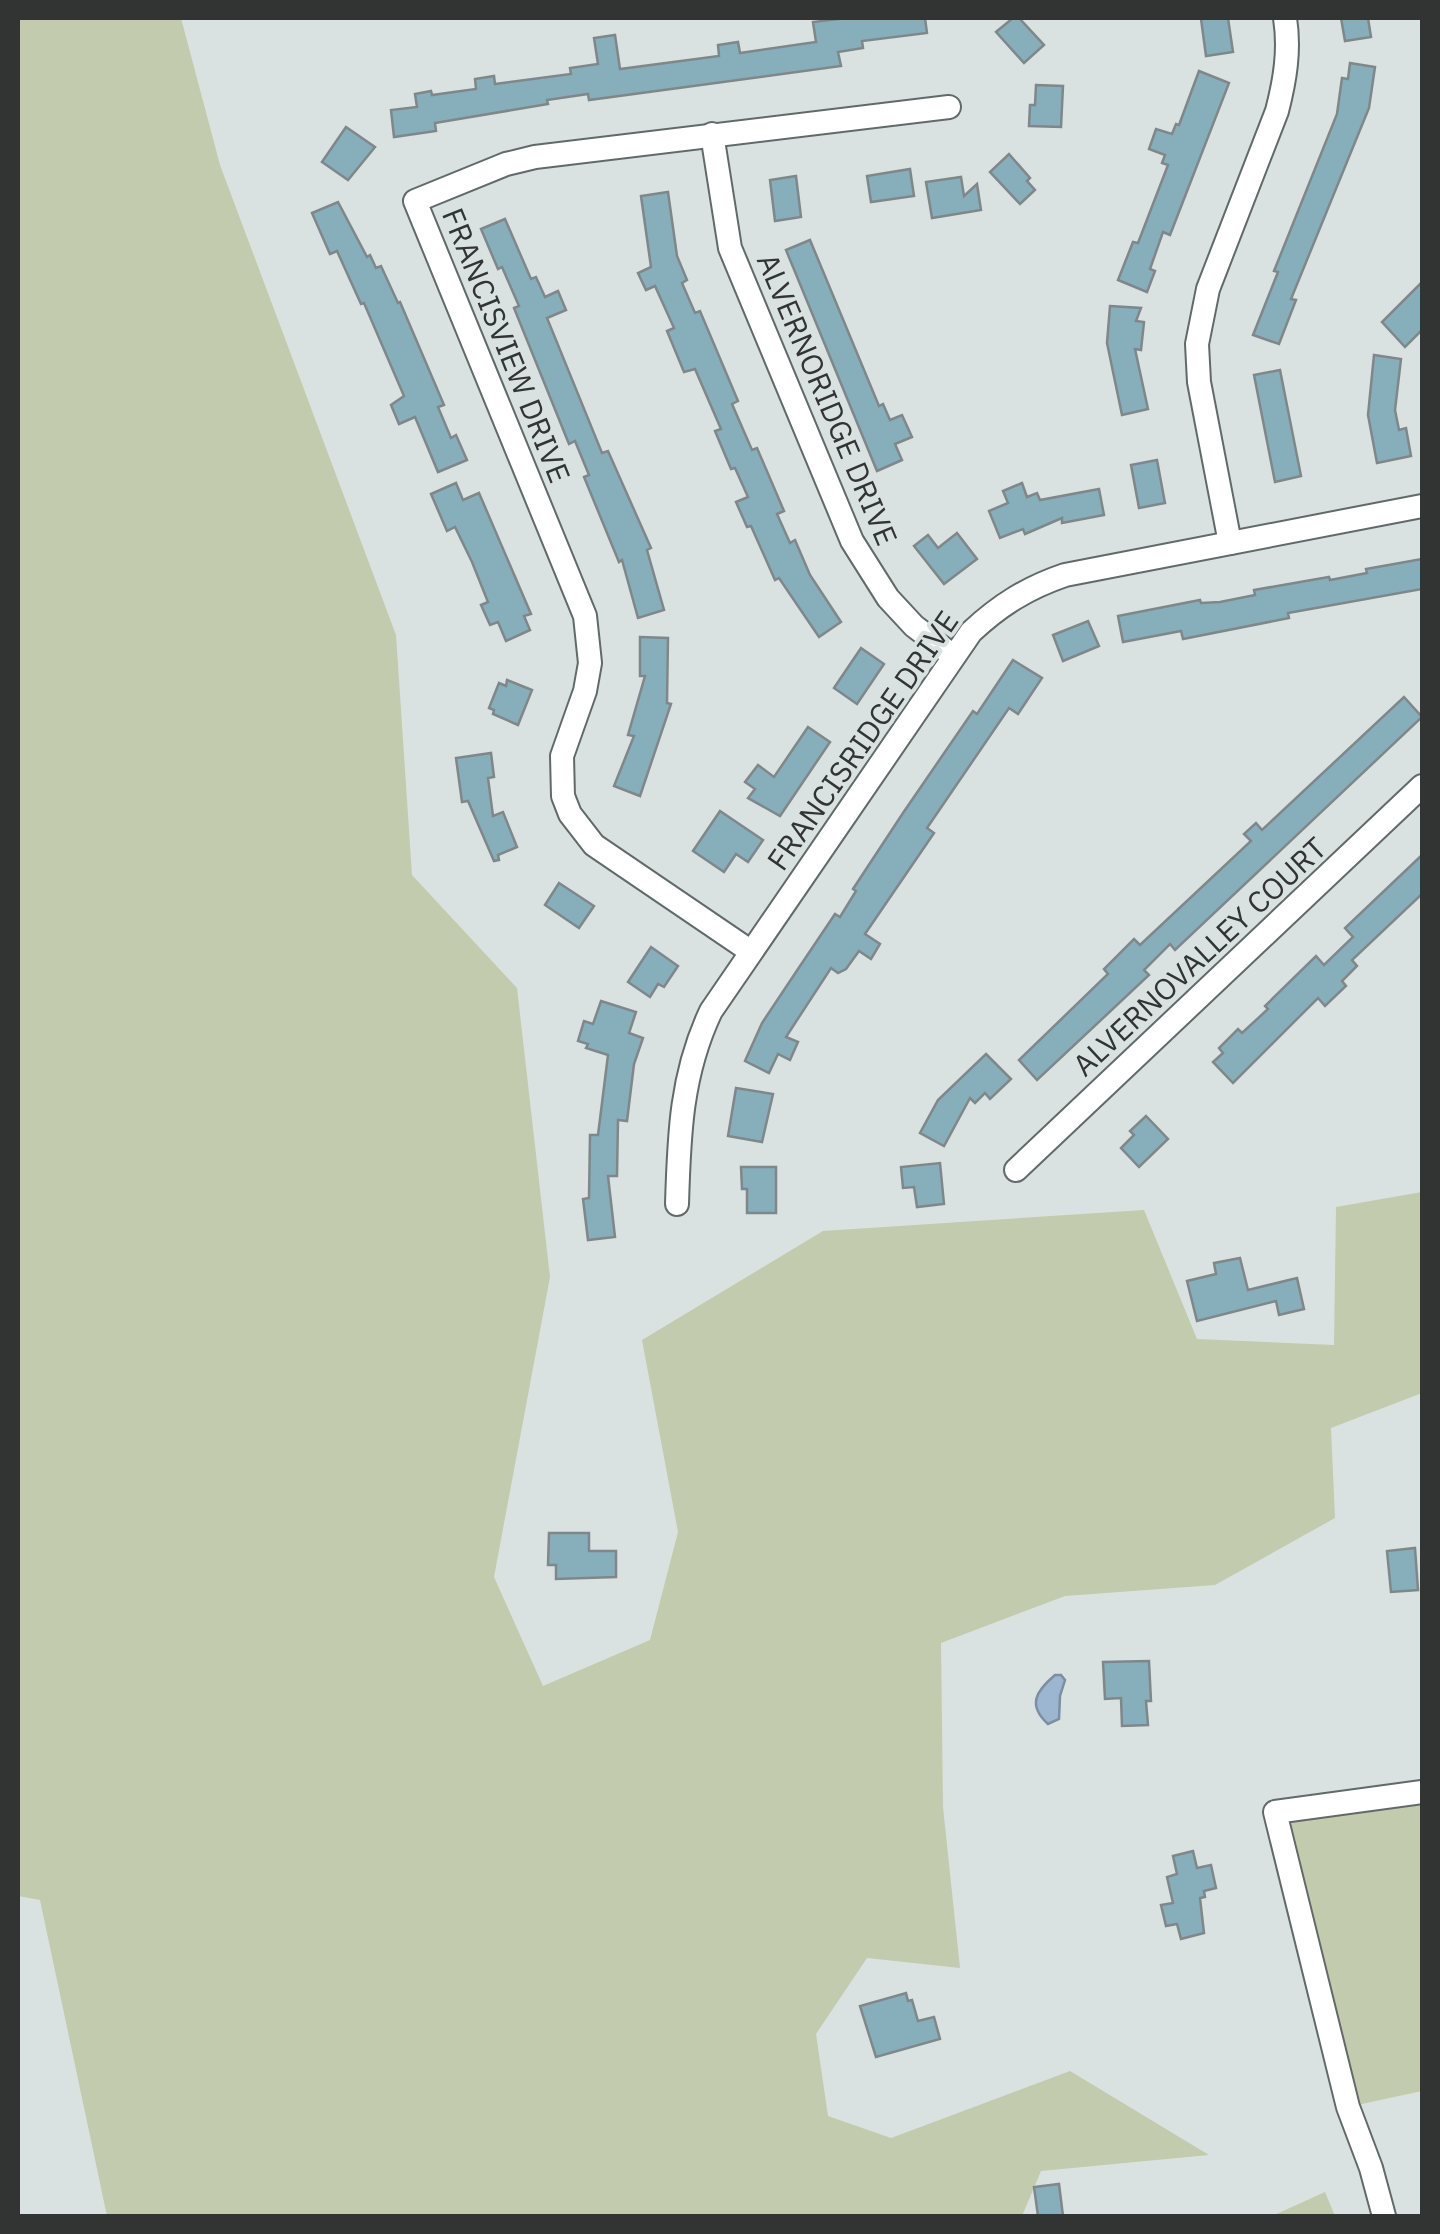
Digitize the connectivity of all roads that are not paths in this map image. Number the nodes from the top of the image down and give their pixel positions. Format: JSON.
{"nodes":[{"id":1,"x":1285,"y":18,"type":"edge"},
{"id":2,"x":949,"y":107,"type":"dead end"},
{"id":3,"x":712,"y":134,"type":"junction"},
{"id":4,"x":1422,"y":506,"type":"edge"},
{"id":5,"x":1230,"y":542,"type":"junction"},
{"id":6,"x":952,"y":654,"type":"junction"},
{"id":7,"x":1422,"y":786,"type":"edge"},
{"id":8,"x":750,"y":951,"type":"junction"},
{"id":9,"x":1016,"y":1170,"type":"dead end"},
{"id":10,"x":677,"y":1204,"type":"dead end"},
{"id":11,"x":1422,"y":1792,"type":"edge"},
{"id":12,"x":1384,"y":2216,"type":"edge"}],
"edges":[{"from":1,"to":5,"type":"street"},
{"from":2,"to":3,"type":"street","name":"FRANCISVIEW DRIVE"},
{"from":3,"to":6,"type":"street","name":"ALVERNORIDGE DRIVE"},
{"from":3,"to":8,"type":"street","name":"FRANCISVIEW DRIVE"},
{"from":4,"to":5,"type":"street","name":"FRANCISRIDGE DRIVE"},
{"from":5,"to":6,"type":"street","name":"FRANCISRIDGE DRIVE"},
{"from":6,"to":8,"type":"street","name":"FRANCISRIDGE DRIVE"},
{"from":7,"to":9,"type":"street","name":"ALVERNOVALLEY COURT"},
{"from":8,"to":10,"type":"street","name":"FRANCISRIDGE DRIVE"},
{"from":11,"to":12,"type":"street"}]}
